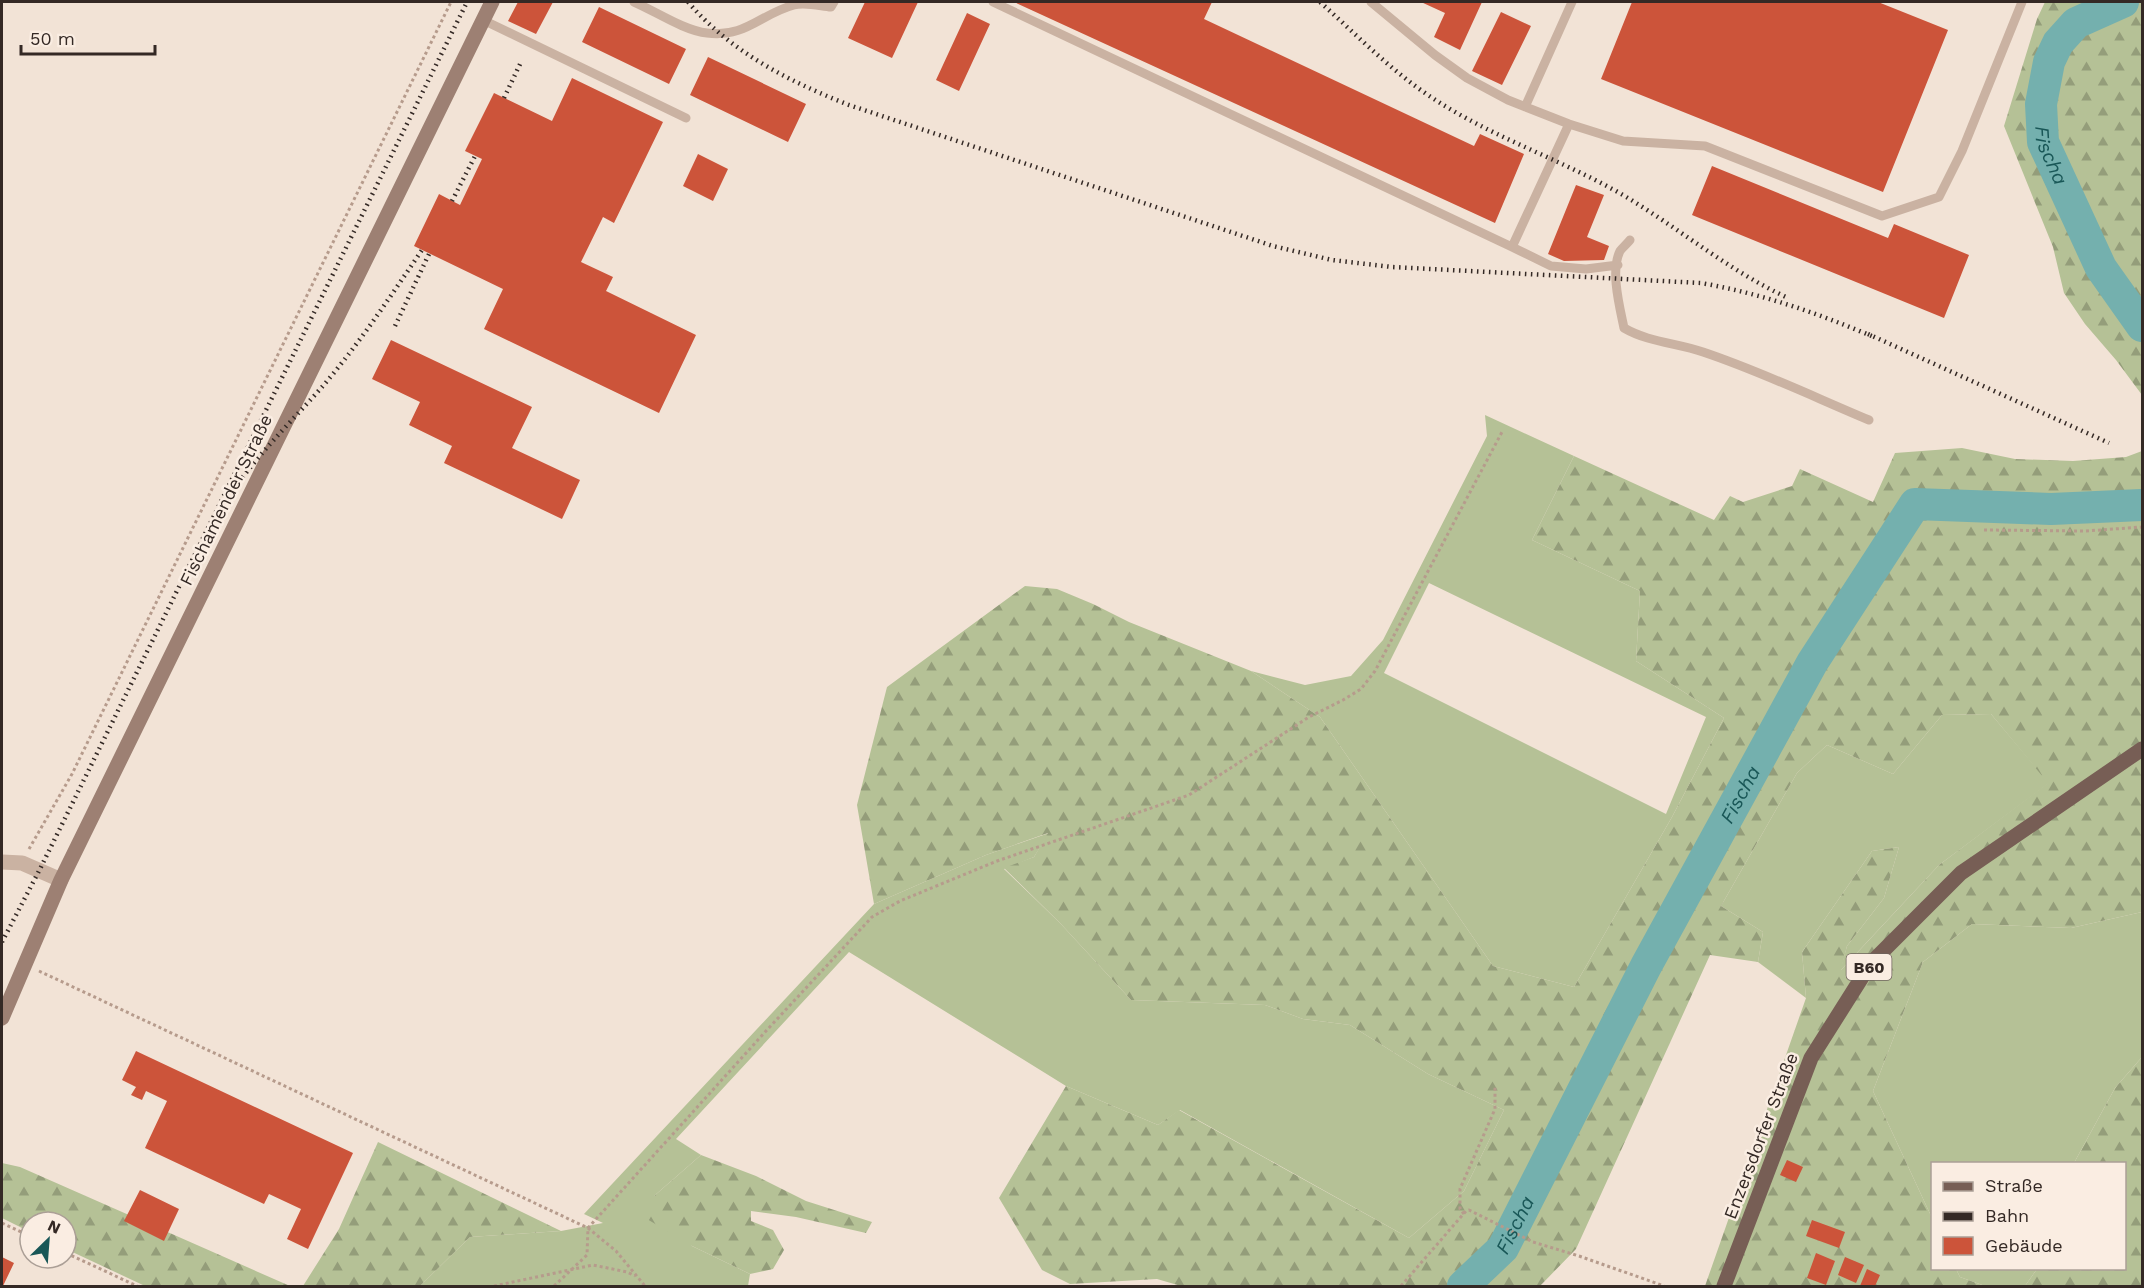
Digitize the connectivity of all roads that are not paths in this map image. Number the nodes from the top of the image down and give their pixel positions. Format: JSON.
{"nodes":[{"id":1,"x":492,"y":2,"type":"edge"},
{"id":2,"x":634,"y":2,"type":"edge"},
{"id":3,"x":834,"y":2,"type":"edge"},
{"id":4,"x":993,"y":2,"type":"edge"},
{"id":5,"x":1371,"y":2,"type":"edge"},
{"id":6,"x":1572,"y":2,"type":"edge"},
{"id":7,"x":2022,"y":2,"type":"edge"},
{"id":8,"x":483,"y":20,"type":"junction"},
{"id":9,"x":1525,"y":107,"type":"junction"},
{"id":10,"x":686,"y":118,"type":"dead end"},
{"id":11,"x":1569,"y":124,"type":"junction"},
{"id":12,"x":1630,"y":240,"type":"dead end"},
{"id":13,"x":1512,"y":247,"type":"junction"},
{"id":14,"x":1617,"y":265,"type":"junction"},
{"id":15,"x":1869,"y":420,"type":"dead end"},
{"id":16,"x":2142,"y":749,"type":"edge"},
{"id":17,"x":2,"y":862,"type":"edge"},
{"id":18,"x":61,"y":880,"type":"junction"},
{"id":19,"x":2,"y":1018,"type":"edge"},
{"id":20,"x":1724,"y":1287,"type":"edge"}],
"edges":[{"from":1,"to":8,"type":"main road","name":"Fischamender Straße"},
{"from":2,"to":3,"type":"lane"},
{"from":4,"to":13,"type":"lane"},
{"from":5,"to":9,"type":"lane"},
{"from":6,"to":9,"type":"lane"},
{"from":7,"to":11,"type":"lane"},
{"from":8,"to":10,"type":"lane"},
{"from":8,"to":18,"type":"main road","name":"Fischamender Straße"},
{"from":9,"to":11,"type":"lane"},
{"from":11,"to":13,"type":"lane"},
{"from":12,"to":14,"type":"lane"},
{"from":13,"to":14,"type":"lane"},
{"from":14,"to":15,"type":"lane"},
{"from":16,"to":20,"type":"main road","name":"Enzersdorfer Straße","number":"B60"},
{"from":17,"to":18,"type":"street"},
{"from":18,"to":19,"type":"main road","name":"Fischamender Straße"}]}
